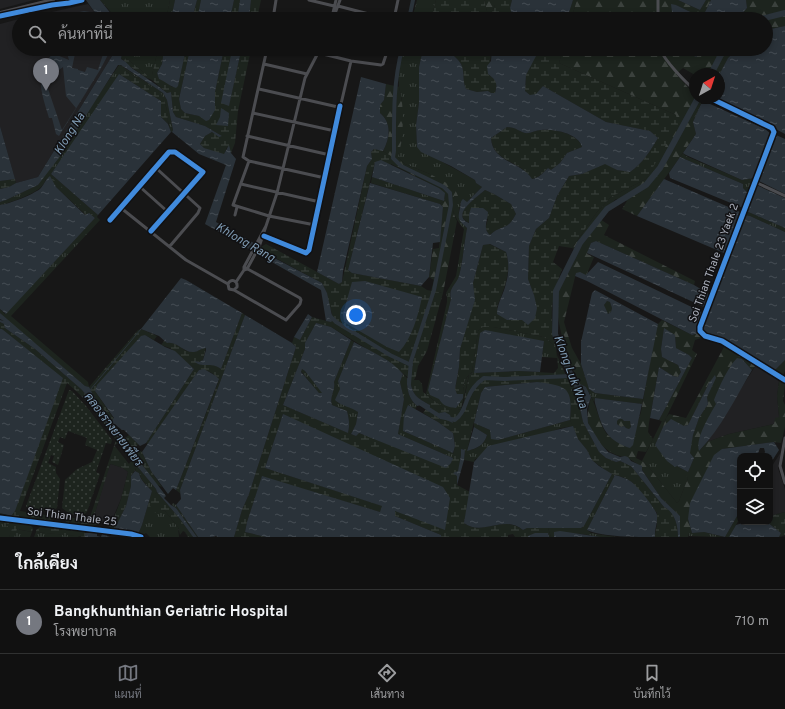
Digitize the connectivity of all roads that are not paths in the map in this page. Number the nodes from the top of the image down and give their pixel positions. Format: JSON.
{"nodes":[{"id":1,"x":53,"y":0,"type":"edge"},
{"id":2,"x":276,"y":0,"type":"edge"},
{"id":3,"x":309,"y":0,"type":"edge"},
{"id":4,"x":336,"y":0,"type":"edge"},
{"id":5,"x":340,"y":0,"type":"edge"},
{"id":6,"x":398,"y":0,"type":"edge"},
{"id":7,"x":658,"y":0,"type":"edge"},
{"id":8,"x":334,"y":6,"type":"junction"},
{"id":9,"x":338,"y":6,"type":"junction"},
{"id":10,"x":274,"y":12,"type":"edge"},
{"id":11,"x":333,"y":12,"type":"edge"},
{"id":12,"x":335,"y":12,"type":"edge"},
{"id":13,"x":361,"y":12,"type":"edge"},
{"id":14,"x":395,"y":12,"type":"edge"},
{"id":15,"x":658,"y":12,"type":"edge"},
{"id":16,"x":0,"y":13,"type":"edge"},
{"id":17,"x":266,"y":56,"type":"edge"},
{"id":18,"x":317,"y":56,"type":"edge"},
{"id":19,"x":336,"y":56,"type":"edge"},
{"id":20,"x":385,"y":56,"type":"edge"},
{"id":21,"x":664,"y":56,"type":"edge"},
{"id":22,"x":351,"y":61,"type":"junction"},
{"id":23,"x":264,"y":64,"type":"junction"},
{"id":24,"x":307,"y":74,"type":"junction"},
{"id":25,"x":689,"y":86,"type":"edge"},
{"id":26,"x":258,"y":89,"type":"junction"},
{"id":27,"x":300,"y":98,"type":"junction"},
{"id":28,"x":722,"y":104,"type":"edge"},
{"id":29,"x":340,"y":106,"type":"junction"},
{"id":30,"x":253,"y":113,"type":"junction"},
{"id":31,"x":294,"y":122,"type":"junction"},
{"id":32,"x":335,"y":131,"type":"junction"},
{"id":33,"x":247,"y":136,"type":"junction"},
{"id":34,"x":288,"y":146,"type":"junction"},
{"id":35,"x":330,"y":155,"type":"junction"},
{"id":36,"x":249,"y":161,"type":"junction"},
{"id":37,"x":156,"y":168,"type":"junction"},
{"id":38,"x":282,"y":169,"type":"junction"},
{"id":39,"x":202,"y":172,"type":"junction"},
{"id":40,"x":208,"y":172,"type":"dead end"},
{"id":41,"x":325,"y":178,"type":"junction"},
{"id":42,"x":755,"y":182,"type":"junction"},
{"id":43,"x":241,"y":184,"type":"junction"},
{"id":44,"x":139,"y":186,"type":"junction"},
{"id":45,"x":277,"y":193,"type":"junction"},
{"id":46,"x":184,"y":194,"type":"junction"},
{"id":47,"x":785,"y":196,"type":"edge"},
{"id":48,"x":320,"y":202,"type":"junction"},
{"id":49,"x":237,"y":207,"type":"junction"},
{"id":50,"x":121,"y":208,"type":"junction"},
{"id":51,"x":168,"y":212,"type":"junction"},
{"id":52,"x":235,"y":215,"type":"dead end"},
{"id":53,"x":269,"y":216,"type":"junction"},
{"id":54,"x":110,"y":220,"type":"dead end"},
{"id":55,"x":315,"y":225,"type":"junction"},
{"id":56,"x":266,"y":226,"type":"junction"},
{"id":57,"x":151,"y":231,"type":"junction"},
{"id":58,"x":264,"y":236,"type":"junction"},
{"id":59,"x":170,"y":246,"type":"junction"},
{"id":60,"x":257,"y":246,"type":"junction"},
{"id":61,"x":245,"y":269,"type":"junction"},
{"id":62,"x":236,"y":282,"type":"junction"},
{"id":63,"x":228,"y":284,"type":"junction"},
{"id":64,"x":234,"y":290,"type":"junction"},
{"id":65,"x":785,"y":380,"type":"edge"},
{"id":66,"x":785,"y":438,"type":"edge"},
{"id":67,"x":785,"y":483,"type":"edge"},
{"id":68,"x":0,"y":518,"type":"edge"},
{"id":69,"x":140,"y":537,"type":"edge"}],
"edges":[{"from":1,"to":16,"type":"main road"},
{"from":2,"to":10,"type":"street"},
{"from":3,"to":8,"type":"street"},
{"from":4,"to":8,"type":"street"},
{"from":5,"to":9,"type":"street"},
{"from":6,"to":14,"type":"street"},
{"from":7,"to":15,"type":"street"},
{"from":8,"to":11,"type":"street"},
{"from":9,"to":12,"type":"street"},
{"from":9,"to":13,"type":"street"},
{"from":17,"to":23,"type":"street"},
{"from":18,"to":24,"type":"street"},
{"from":19,"to":22,"type":"street"},
{"from":20,"to":22,"type":"street"},
{"from":21,"to":25,"type":"street"},
{"from":22,"to":29,"type":"street"},
{"from":23,"to":24,"type":"street"},
{"from":23,"to":26,"type":"street"},
{"from":24,"to":27,"type":"street"},
{"from":26,"to":27,"type":"street"},
{"from":26,"to":30,"type":"street"},
{"from":27,"to":29,"type":"street"},
{"from":27,"to":31,"type":"street"},
{"from":28,"to":42,"type":"street"},
{"from":29,"to":32,"type":"street"},
{"from":30,"to":31,"type":"street"},
{"from":30,"to":33,"type":"street"},
{"from":31,"to":32,"type":"street"},
{"from":31,"to":34,"type":"street"},
{"from":32,"to":35,"type":"street"},
{"from":33,"to":34,"type":"street"},
{"from":33,"to":36,"type":"street"},
{"from":34,"to":35,"type":"street"},
{"from":34,"to":38,"type":"street"},
{"from":35,"to":41,"type":"street"},
{"from":36,"to":38,"type":"street"},
{"from":36,"to":43,"type":"street"},
{"from":37,"to":39,"type":"street"},
{"from":37,"to":44,"type":"street"},
{"from":37,"to":46,"type":"street"},
{"from":38,"to":41,"type":"street"},
{"from":38,"to":45,"type":"street"},
{"from":39,"to":40,"type":"street"},
{"from":39,"to":46,"type":"street"},
{"from":41,"to":48,"type":"street"},
{"from":42,"to":47,"type":"street"},
{"from":42,"to":65,"type":"street","name":"Soi Thian Thale 23 Yaek 2"},
{"from":43,"to":45,"type":"street"},
{"from":43,"to":49,"type":"street"},
{"from":44,"to":50,"type":"street"},
{"from":44,"to":51,"type":"street"},
{"from":45,"to":48,"type":"street"},
{"from":45,"to":53,"type":"street"},
{"from":46,"to":51,"type":"street"},
{"from":46,"to":59,"type":"street"},
{"from":48,"to":55,"type":"street"},
{"from":49,"to":52,"type":"street"},
{"from":49,"to":53,"type":"street"},
{"from":50,"to":54,"type":"street"},
{"from":50,"to":57,"type":"street"},
{"from":51,"to":57,"type":"street"},
{"from":53,"to":55,"type":"street"},
{"from":53,"to":56,"type":"street"},
{"from":55,"to":58,"type":"street"},
{"from":56,"to":58,"type":"street"},
{"from":56,"to":60,"type":"street"},
{"from":57,"to":59,"type":"street"},
{"from":58,"to":60,"type":"street"},
{"from":59,"to":63,"type":"street"},
{"from":60,"to":61,"type":"street"},
{"from":61,"to":62,"type":"street"},
{"from":61,"to":64,"type":"street"},
{"from":62,"to":63,"type":"street"},
{"from":62,"to":64,"type":"street"},
{"from":63,"to":64,"type":"street"},
{"from":66,"to":67,"type":"street"},
{"from":68,"to":69,"type":"street","name":"Soi Thian Thale 25"}]}
